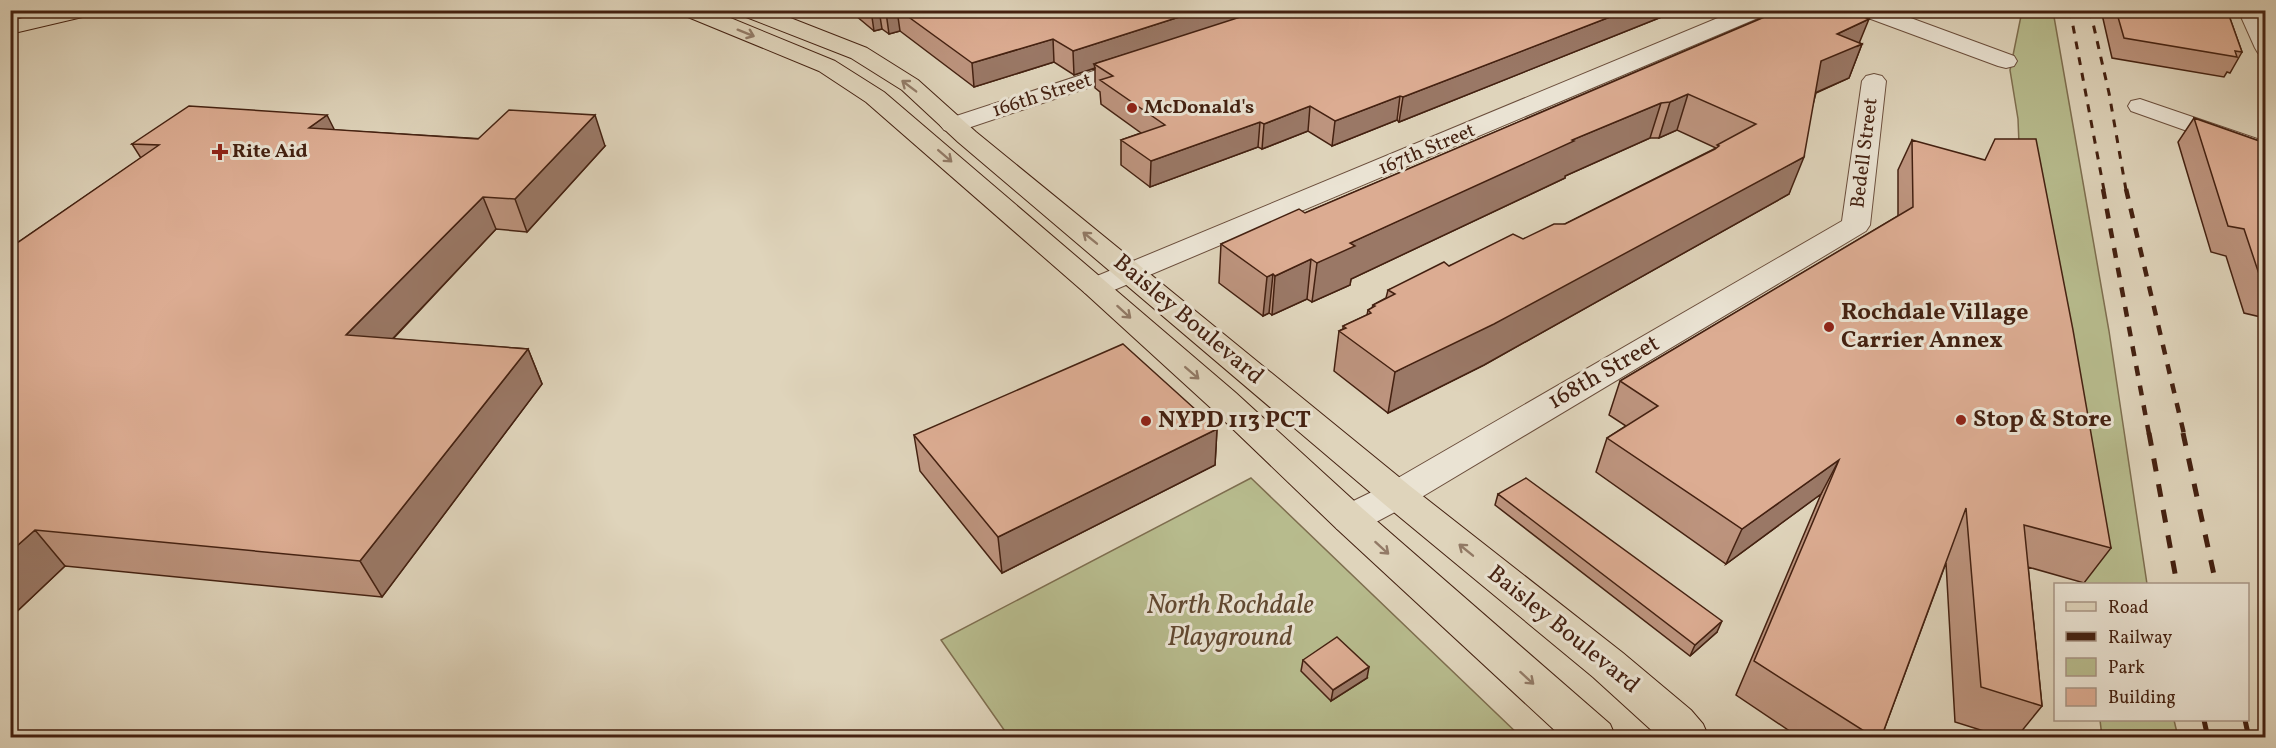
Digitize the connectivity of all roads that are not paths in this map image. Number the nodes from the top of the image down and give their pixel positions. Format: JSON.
{"nodes":[{"id":1,"x":24,"y":10,"type":"edge"},
{"id":2,"x":83,"y":10,"type":"edge"},
{"id":3,"x":691,"y":10,"type":"edge"},
{"id":4,"x":749,"y":10,"type":"edge"},
{"id":5,"x":1757,"y":10,"type":"edge"},
{"id":6,"x":1868,"y":10,"type":"edge"},
{"id":7,"x":2248,"y":10,"type":"edge"},
{"id":8,"x":10,"y":14,"type":"edge"},
{"id":9,"x":10,"y":28,"type":"edge"},
{"id":10,"x":2265,"y":48,"type":"edge"},
{"id":11,"x":1159,"y":57,"type":"edge"},
{"id":12,"x":2006,"y":61,"type":"dead end"},
{"id":13,"x":1874,"y":81,"type":"dead end"},
{"id":14,"x":2140,"y":106,"type":"dead end"},
{"id":15,"x":953,"y":124,"type":"junction"},
{"id":16,"x":920,"y":134,"type":"junction"},
{"id":17,"x":2265,"y":151,"type":"edge"},
{"id":18,"x":1856,"y":225,"type":"joint"},
{"id":19,"x":1132,"y":273,"type":"junction"},
{"id":20,"x":1096,"y":287,"type":"junction"},
{"id":21,"x":1397,"y":495,"type":"junction"},
{"id":22,"x":1350,"y":519,"type":"junction"},
{"id":23,"x":1594,"y":738,"type":"edge"},
{"id":24,"x":1687,"y":738,"type":"edge"}],
"edges":[{"from":1,"to":8,"type":"main road"},
{"from":2,"to":9,"type":"main road"},
{"from":3,"to":16,"type":"main road","name":"Baisley Boulevard","one_way":true},
{"from":15,"to":4,"type":"main road","name":"Baisley Boulevard","one_way":true},
{"from":5,"to":19,"type":"street","name":"167th Street"},
{"from":6,"to":12,"type":"street"},
{"from":7,"to":10,"type":"street"},
{"from":11,"to":15,"type":"street","name":"166th Street"},
{"from":13,"to":18,"type":"street","name":"Bedell Street"},
{"from":14,"to":17,"type":"street"},
{"from":15,"to":16,"type":"main road"},
{"from":19,"to":15,"type":"main road","name":"Baisley Boulevard","one_way":true},
{"from":16,"to":20,"type":"main road","name":"Baisley Boulevard","one_way":true},
{"from":18,"to":21,"type":"street","name":"168th Street"},
{"from":19,"to":20,"type":"street","name":"167th Street"},
{"from":19,"to":21,"type":"main road","name":"Baisley Boulevard"},
{"from":20,"to":22,"type":"main road","name":"Baisley Boulevard","one_way":true},
{"from":21,"to":22,"type":"street","name":"168th Street"},
{"from":24,"to":21,"type":"main road","name":"Baisley Boulevard","one_way":true},
{"from":22,"to":23,"type":"main road","name":"Baisley Boulevard","one_way":true}]}
